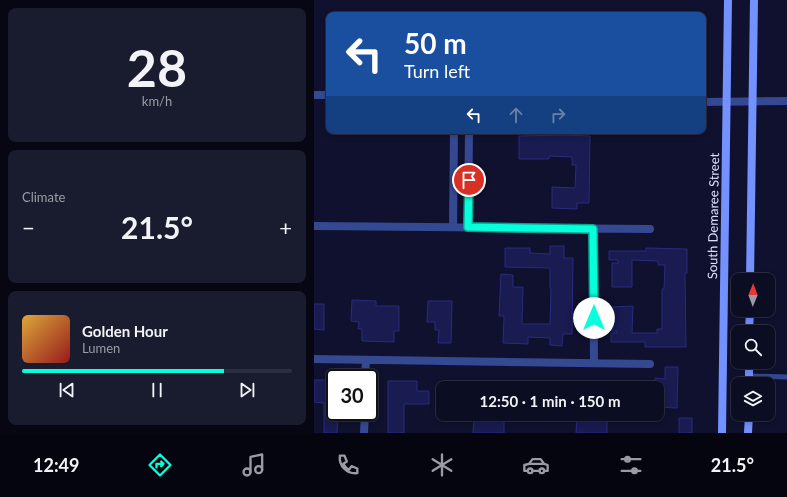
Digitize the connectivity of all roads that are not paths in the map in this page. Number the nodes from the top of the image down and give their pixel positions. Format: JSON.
{"nodes":[{"id":1,"x":728,"y":0,"type":"edge"},
{"id":2,"x":754,"y":0,"type":"edge"},
{"id":3,"x":314,"y":95,"type":"edge"},
{"id":4,"x":326,"y":95,"type":"edge"},
{"id":5,"x":787,"y":101,"type":"edge"},
{"id":6,"x":706,"y":102,"type":"edge"},
{"id":7,"x":727,"y":102,"type":"junction"},
{"id":8,"x":752,"y":102,"type":"junction"},
{"id":9,"x":454,"y":134,"type":"edge"},
{"id":10,"x":469,"y":134,"type":"edge"},
{"id":11,"x":314,"y":226,"type":"edge"},
{"id":12,"x":453,"y":227,"type":"junction"},
{"id":13,"x":468,"y":227,"type":"junction"},
{"id":14,"x":593,"y":229,"type":"junction"},
{"id":15,"x":650,"y":229,"type":"dead end"},
{"id":16,"x":750,"y":273,"type":"edge"},
{"id":17,"x":314,"y":359,"type":"edge"},
{"id":18,"x":366,"y":360,"type":"junction"},
{"id":19,"x":594,"y":363,"type":"junction"},
{"id":20,"x":650,"y":364,"type":"dead end"},
{"id":21,"x":366,"y":369,"type":"edge"},
{"id":22,"x":787,"y":377,"type":"edge"},
{"id":23,"x":775,"y":378,"type":"edge"},
{"id":24,"x":365,"y":421,"type":"edge"},
{"id":25,"x":748,"y":421,"type":"edge"},
{"id":26,"x":364,"y":433,"type":"edge"},
{"id":27,"x":722,"y":433,"type":"edge"},
{"id":28,"x":748,"y":433,"type":"edge"}],
"edges":[{"from":1,"to":7,"type":"main road","name":"South Demaree Street"},
{"from":2,"to":8,"type":"main road"},
{"from":3,"to":4,"type":"street"},
{"from":5,"to":8,"type":"street"},
{"from":6,"to":7,"type":"street"},
{"from":7,"to":8,"type":"street"},
{"from":7,"to":27,"type":"main road","name":"South Demaree Street"},
{"from":8,"to":16,"type":"main road"},
{"from":9,"to":12,"type":"street"},
{"from":10,"to":13,"type":"street"},
{"from":11,"to":12,"type":"street"},
{"from":12,"to":13,"type":"street"},
{"from":13,"to":14,"type":"street"},
{"from":14,"to":15,"type":"street"},
{"from":14,"to":19,"type":"street"},
{"from":17,"to":18,"type":"street"},
{"from":18,"to":19,"type":"street"},
{"from":18,"to":21,"type":"street"},
{"from":19,"to":20,"type":"street"},
{"from":22,"to":23,"type":"lane"},
{"from":24,"to":26,"type":"street"},
{"from":25,"to":28,"type":"main road"}]}
